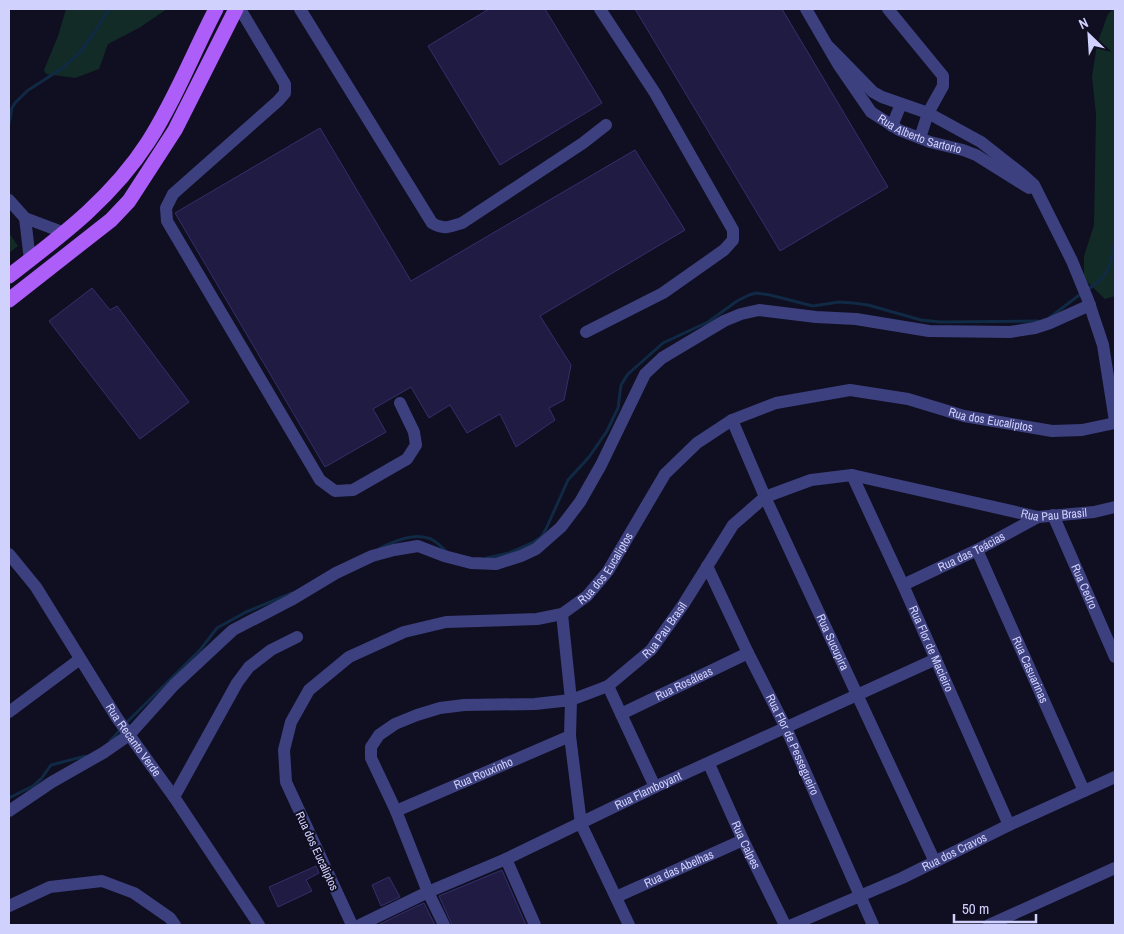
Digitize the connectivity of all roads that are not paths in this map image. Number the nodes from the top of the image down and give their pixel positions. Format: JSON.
{"nodes":[{"id":1,"x":216,"y":9,"type":"edge"},
{"id":2,"x":238,"y":9,"type":"edge"},
{"id":3,"x":300,"y":9,"type":"edge"},
{"id":4,"x":600,"y":9,"type":"edge"},
{"id":5,"x":806,"y":9,"type":"edge"},
{"id":6,"x":888,"y":9,"type":"edge"},
{"id":7,"x":829,"y":47,"type":"junction"},
{"id":8,"x":901,"y":104,"type":"junction"},
{"id":9,"x":928,"y":113,"type":"junction"},
{"id":10,"x":606,"y":125,"type":"dead end"},
{"id":11,"x":892,"y":126,"type":"junction"},
{"id":12,"x":920,"y":138,"type":"junction"},
{"id":13,"x":1038,"y":193,"type":"junction"},
{"id":14,"x":9,"y":200,"type":"edge"},
{"id":15,"x":25,"y":218,"type":"junction"},
{"id":16,"x":65,"y":233,"type":"junction"},
{"id":17,"x":30,"y":260,"type":"junction"},
{"id":18,"x":9,"y":276,"type":"edge"},
{"id":19,"x":9,"y":300,"type":"edge"},
{"id":20,"x":1089,"y":303,"type":"junction"},
{"id":21,"x":586,"y":332,"type":"dead end"},
{"id":22,"x":400,"y":403,"type":"dead end"},
{"id":23,"x":732,"y":420,"type":"junction"},
{"id":24,"x":1115,"y":422,"type":"edge"},
{"id":25,"x":852,"y":474,"type":"junction"},
{"id":26,"x":765,"y":498,"type":"junction"},
{"id":27,"x":1115,"y":507,"type":"edge"},
{"id":28,"x":1053,"y":515,"type":"junction"},
{"id":29,"x":1038,"y":517,"type":"junction"},
{"id":30,"x":977,"y":550,"type":"junction"},
{"id":31,"x":9,"y":554,"type":"edge"},
{"id":32,"x":707,"y":566,"type":"junction"},
{"id":33,"x":903,"y":585,"type":"junction"},
{"id":34,"x":562,"y":614,"type":"junction"},
{"id":35,"x":297,"y":637,"type":"dead end"},
{"id":36,"x":748,"y":652,"type":"junction"},
{"id":37,"x":1115,"y":657,"type":"edge"},
{"id":38,"x":80,"y":659,"type":"junction"},
{"id":39,"x":936,"y":659,"type":"junction"},
{"id":40,"x":608,"y":686,"type":"junction"},
{"id":41,"x":858,"y":696,"type":"junction"},
{"id":42,"x":571,"y":700,"type":"junction"},
{"id":43,"x":9,"y":712,"type":"edge"},
{"id":44,"x":621,"y":714,"type":"junction"},
{"id":45,"x":786,"y":728,"type":"junction"},
{"id":46,"x":127,"y":733,"type":"junction"},
{"id":47,"x":570,"y":736,"type":"junction"},
{"id":48,"x":709,"y":764,"type":"junction"},
{"id":49,"x":1115,"y":777,"type":"edge"},
{"id":50,"x":655,"y":788,"type":"junction"},
{"id":51,"x":1084,"y":791,"type":"junction"},
{"id":52,"x":174,"y":797,"type":"junction"},
{"id":53,"x":9,"y":810,"type":"edge"},
{"id":54,"x":396,"y":811,"type":"junction"},
{"id":55,"x":581,"y":824,"type":"junction"},
{"id":56,"x":1009,"y":825,"type":"junction"},
{"id":57,"x":743,"y":840,"type":"junction"},
{"id":58,"x":506,"y":859,"type":"junction"},
{"id":59,"x":935,"y":862,"type":"junction"},
{"id":60,"x":1115,"y":868,"type":"edge"},
{"id":61,"x":428,"y":892,"type":"junction"},
{"id":62,"x":861,"y":896,"type":"junction"},
{"id":63,"x":616,"y":897,"type":"junction"},
{"id":64,"x":9,"y":906,"type":"edge"},
{"id":65,"x":175,"y":925,"type":"edge"},
{"id":66,"x":259,"y":925,"type":"edge"},
{"id":67,"x":352,"y":925,"type":"edge"},
{"id":68,"x":360,"y":925,"type":"edge"},
{"id":69,"x":444,"y":925,"type":"edge"},
{"id":70,"x":535,"y":925,"type":"edge"},
{"id":71,"x":629,"y":925,"type":"edge"},
{"id":72,"x":785,"y":925,"type":"edge"},
{"id":73,"x":792,"y":925,"type":"edge"},
{"id":74,"x":874,"y":925,"type":"edge"},
{"id":75,"x":988,"y":925,"type":"edge"}],
"edges":[{"from":1,"to":16,"type":"main road"},
{"from":2,"to":19,"type":"main road"},
{"from":2,"to":22,"type":"street"},
{"from":3,"to":10,"type":"street"},
{"from":4,"to":21,"type":"street"},
{"from":5,"to":7,"type":"street","name":"Rua Alberto Sartorio"},
{"from":6,"to":9,"type":"street"},
{"from":7,"to":8,"type":"street","name":"Rua Alberto Sartorio"},
{"from":7,"to":11,"type":"street","name":"Rua Alberto Sartorio"},
{"from":8,"to":9,"type":"street","name":"Rua Alberto Sartorio"},
{"from":8,"to":11,"type":"street"},
{"from":9,"to":12,"type":"street"},
{"from":9,"to":13,"type":"street","name":"Rua Alberto Sartorio"},
{"from":11,"to":12,"type":"street","name":"Rua Alberto Sartorio"},
{"from":12,"to":13,"type":"street","name":"Rua Alberto Sartorio"},
{"from":13,"to":20,"type":"street","name":"Rua Alberto Sartorio"},
{"from":14,"to":15,"type":"street"},
{"from":15,"to":16,"type":"street"},
{"from":15,"to":17,"type":"street"},
{"from":16,"to":17,"type":"main road"},
{"from":17,"to":18,"type":"main road"},
{"from":20,"to":24,"type":"street"},
{"from":20,"to":46,"type":"street"},
{"from":23,"to":24,"type":"street","name":"Rua dos Eucaliptos"},
{"from":23,"to":26,"type":"street","name":"Rua Sucupira"},
{"from":23,"to":34,"type":"street","name":"Rua dos Eucaliptos"},
{"from":25,"to":26,"type":"street","name":"Rua Pau Brasil"},
{"from":25,"to":29,"type":"street","name":"Rua Pau Brasil"},
{"from":25,"to":33,"type":"street","name":"Rua Flor de Macieiro"},
{"from":26,"to":32,"type":"street","name":"Rua Pau Brasil"},
{"from":26,"to":41,"type":"street","name":"Rua Sucupira"},
{"from":27,"to":28,"type":"street","name":"Rua Pau Brasil"},
{"from":28,"to":29,"type":"street","name":"Rua Pau Brasil"},
{"from":28,"to":37,"type":"street","name":"Rua Cedro"},
{"from":29,"to":30,"type":"street","name":"Rua das Teácias"},
{"from":30,"to":33,"type":"street","name":"Rua das Teácias"},
{"from":30,"to":51,"type":"street","name":"Rua Casuarinas"},
{"from":31,"to":38,"type":"street","name":"Rua Recanto Verde"},
{"from":32,"to":36,"type":"street","name":"Rua Flor de Pessegueiro"},
{"from":32,"to":40,"type":"street","name":"Rua Pau Brasil"},
{"from":33,"to":39,"type":"street","name":"Rua Flor de Macieiro"},
{"from":34,"to":42,"type":"street"},
{"from":34,"to":67,"type":"street","name":"Rua dos Eucaliptos"},
{"from":35,"to":52,"type":"street"},
{"from":36,"to":44,"type":"street","name":"Rua Rosáleas"},
{"from":36,"to":45,"type":"street","name":"Rua Flor de Pessegueiro"},
{"from":38,"to":43,"type":"street"},
{"from":38,"to":46,"type":"street","name":"Rua Recanto Verde"},
{"from":39,"to":41,"type":"street","name":"Rua Flamboyant"},
{"from":39,"to":56,"type":"street","name":"Rua Flor de Macieiro"},
{"from":40,"to":42,"type":"street","name":"Rua Pau Brasil"},
{"from":40,"to":44,"type":"street"},
{"from":41,"to":45,"type":"street","name":"Rua Flamboyant"},
{"from":41,"to":59,"type":"street","name":"Rua Sucupira"},
{"from":42,"to":47,"type":"street"},
{"from":42,"to":54,"type":"street","name":"Rua Pau Brasil"},
{"from":44,"to":50,"type":"street"},
{"from":45,"to":48,"type":"street","name":"Rua Flamboyant"},
{"from":45,"to":62,"type":"street","name":"Rua Flor de Pessegueiro"},
{"from":46,"to":52,"type":"street","name":"Rua Recanto Verde"},
{"from":46,"to":53,"type":"street"},
{"from":47,"to":54,"type":"street","name":"Rua Rouxinho"},
{"from":47,"to":55,"type":"street"},
{"from":48,"to":50,"type":"street","name":"Rua Flamboyant"},
{"from":48,"to":57,"type":"street","name":"Rua Calpes"},
{"from":49,"to":51,"type":"street","name":"Rua dos Cravos"},
{"from":50,"to":55,"type":"street","name":"Rua Flamboyant"},
{"from":51,"to":56,"type":"street","name":"Rua dos Cravos"},
{"from":52,"to":66,"type":"street","name":"Rua Recanto Verde"},
{"from":54,"to":61,"type":"street","name":"Rua Pau Brasil"},
{"from":55,"to":58,"type":"street","name":"Rua Flamboyant"},
{"from":55,"to":63,"type":"street"},
{"from":56,"to":59,"type":"street","name":"Rua dos Cravos"},
{"from":57,"to":63,"type":"street","name":"Rua das Abelhas"},
{"from":57,"to":72,"type":"street","name":"Rua Calpes"},
{"from":58,"to":61,"type":"street","name":"Rua Flamboyant"},
{"from":58,"to":70,"type":"street"},
{"from":59,"to":62,"type":"street","name":"Rua dos Cravos"},
{"from":60,"to":75,"type":"street"},
{"from":61,"to":68,"type":"street","name":"Rua Flamboyant"},
{"from":61,"to":69,"type":"street","name":"Rua Pau Brasil"},
{"from":62,"to":73,"type":"street","name":"Rua dos Cravos"},
{"from":62,"to":74,"type":"street","name":"Rua Flor de Pessegueiro"},
{"from":63,"to":71,"type":"street"},
{"from":64,"to":65,"type":"street"}]}
